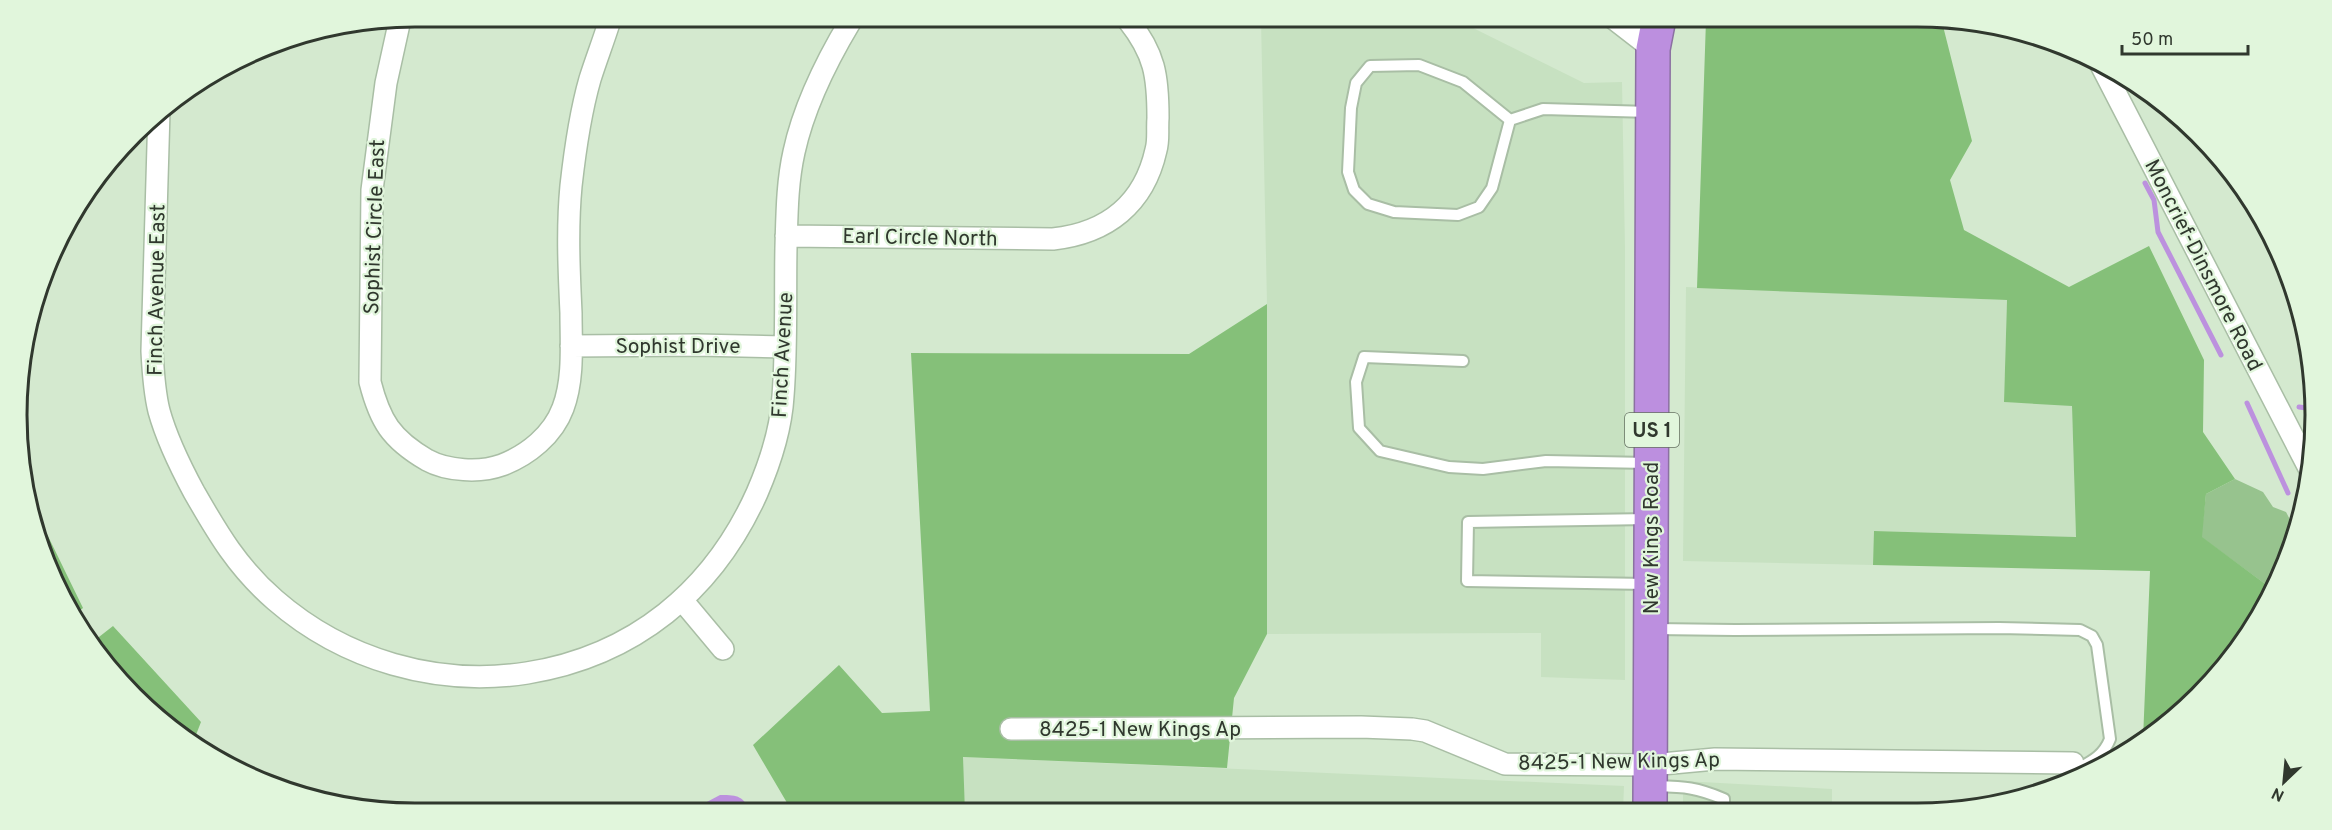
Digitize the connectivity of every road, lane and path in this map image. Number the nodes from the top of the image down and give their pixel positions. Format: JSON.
{"nodes":[{"id":1,"x":608,"y":27,"type":"edge"},
{"id":2,"x":847,"y":27,"type":"edge"},
{"id":3,"x":1134,"y":27,"type":"edge"},
{"id":4,"x":1633,"y":27,"type":"edge"},
{"id":5,"x":398,"y":28,"type":"edge"},
{"id":6,"x":1650,"y":34,"type":"edge"},
{"id":7,"x":2107,"y":77,"type":"edge"},
{"id":8,"x":1653,"y":112,"type":"junction"},
{"id":9,"x":1510,"y":120,"type":"junction"},
{"id":10,"x":159,"y":123,"type":"edge"},
{"id":11,"x":786,"y":236,"type":"junction"},
{"id":12,"x":571,"y":346,"type":"junction"},
{"id":13,"x":784,"y":347,"type":"junction"},
{"id":14,"x":1463,"y":361,"type":"dead end"},
{"id":15,"x":2303,"y":456,"type":"edge"},
{"id":16,"x":1652,"y":464,"type":"junction"},
{"id":17,"x":1652,"y":519,"type":"junction"},
{"id":18,"x":214,"y":528,"type":"joint"},
{"id":19,"x":1651,"y":584,"type":"junction"},
{"id":20,"x":682,"y":600,"type":"junction"},
{"id":21,"x":1651,"y":629,"type":"junction"},
{"id":22,"x":723,"y":649,"type":"dead end"},
{"id":23,"x":1011,"y":729,"type":"dead end"},
{"id":24,"x":2097,"y":758,"type":"edge"},
{"id":25,"x":2074,"y":769,"type":"edge"},
{"id":26,"x":1651,"y":787,"type":"edge"},
{"id":27,"x":1724,"y":803,"type":"edge"}],
"edges":[{"from":1,"to":12,"type":"street"},
{"from":2,"to":11,"type":"street","name":"Finch Avenue"},
{"from":3,"to":11,"type":"street","name":"Earl Circle North"},
{"from":4,"to":6,"type":"street"},
{"from":5,"to":12,"type":"street","name":"Sophist Circle East"},
{"from":6,"to":8,"type":"highway","name":"New Kings Road","number":"US 1"},
{"from":7,"to":15,"type":"street","name":"Moncrief-Dinsmore Road"},
{"from":8,"to":9,"type":"lane"},
{"from":8,"to":16,"type":"highway","name":"New Kings Road","number":"US 1"},
{"from":9,"to":9,"type":"lane"},
{"from":10,"to":18,"type":"street","name":"Finch Avenue East"},
{"from":11,"to":13,"type":"street","name":"Finch Avenue"},
{"from":12,"to":13,"type":"street","name":"Sophist Drive"},
{"from":13,"to":20,"type":"street","name":"Finch Avenue"},
{"from":14,"to":16,"type":"lane"},
{"from":16,"to":17,"type":"highway","name":"New Kings Road","number":"US 1"},
{"from":17,"to":19,"type":"highway","name":"New Kings Road","number":"US 1"},
{"from":17,"to":19,"type":"lane"},
{"from":18,"to":20,"type":"street","name":"Finch Avenue"},
{"from":19,"to":21,"type":"highway","name":"New Kings Road","number":"US 1"},
{"from":20,"to":22,"type":"street"},
{"from":21,"to":24,"type":"lane"},
{"from":21,"to":26,"type":"highway","name":"New Kings Road","number":"US 1"},
{"from":23,"to":26,"type":"street","name":"8425-1 New Kings Ap"},
{"from":25,"to":26,"type":"street","name":"8425-1 New Kings Ap"},
{"from":26,"to":27,"type":"lane"}]}
